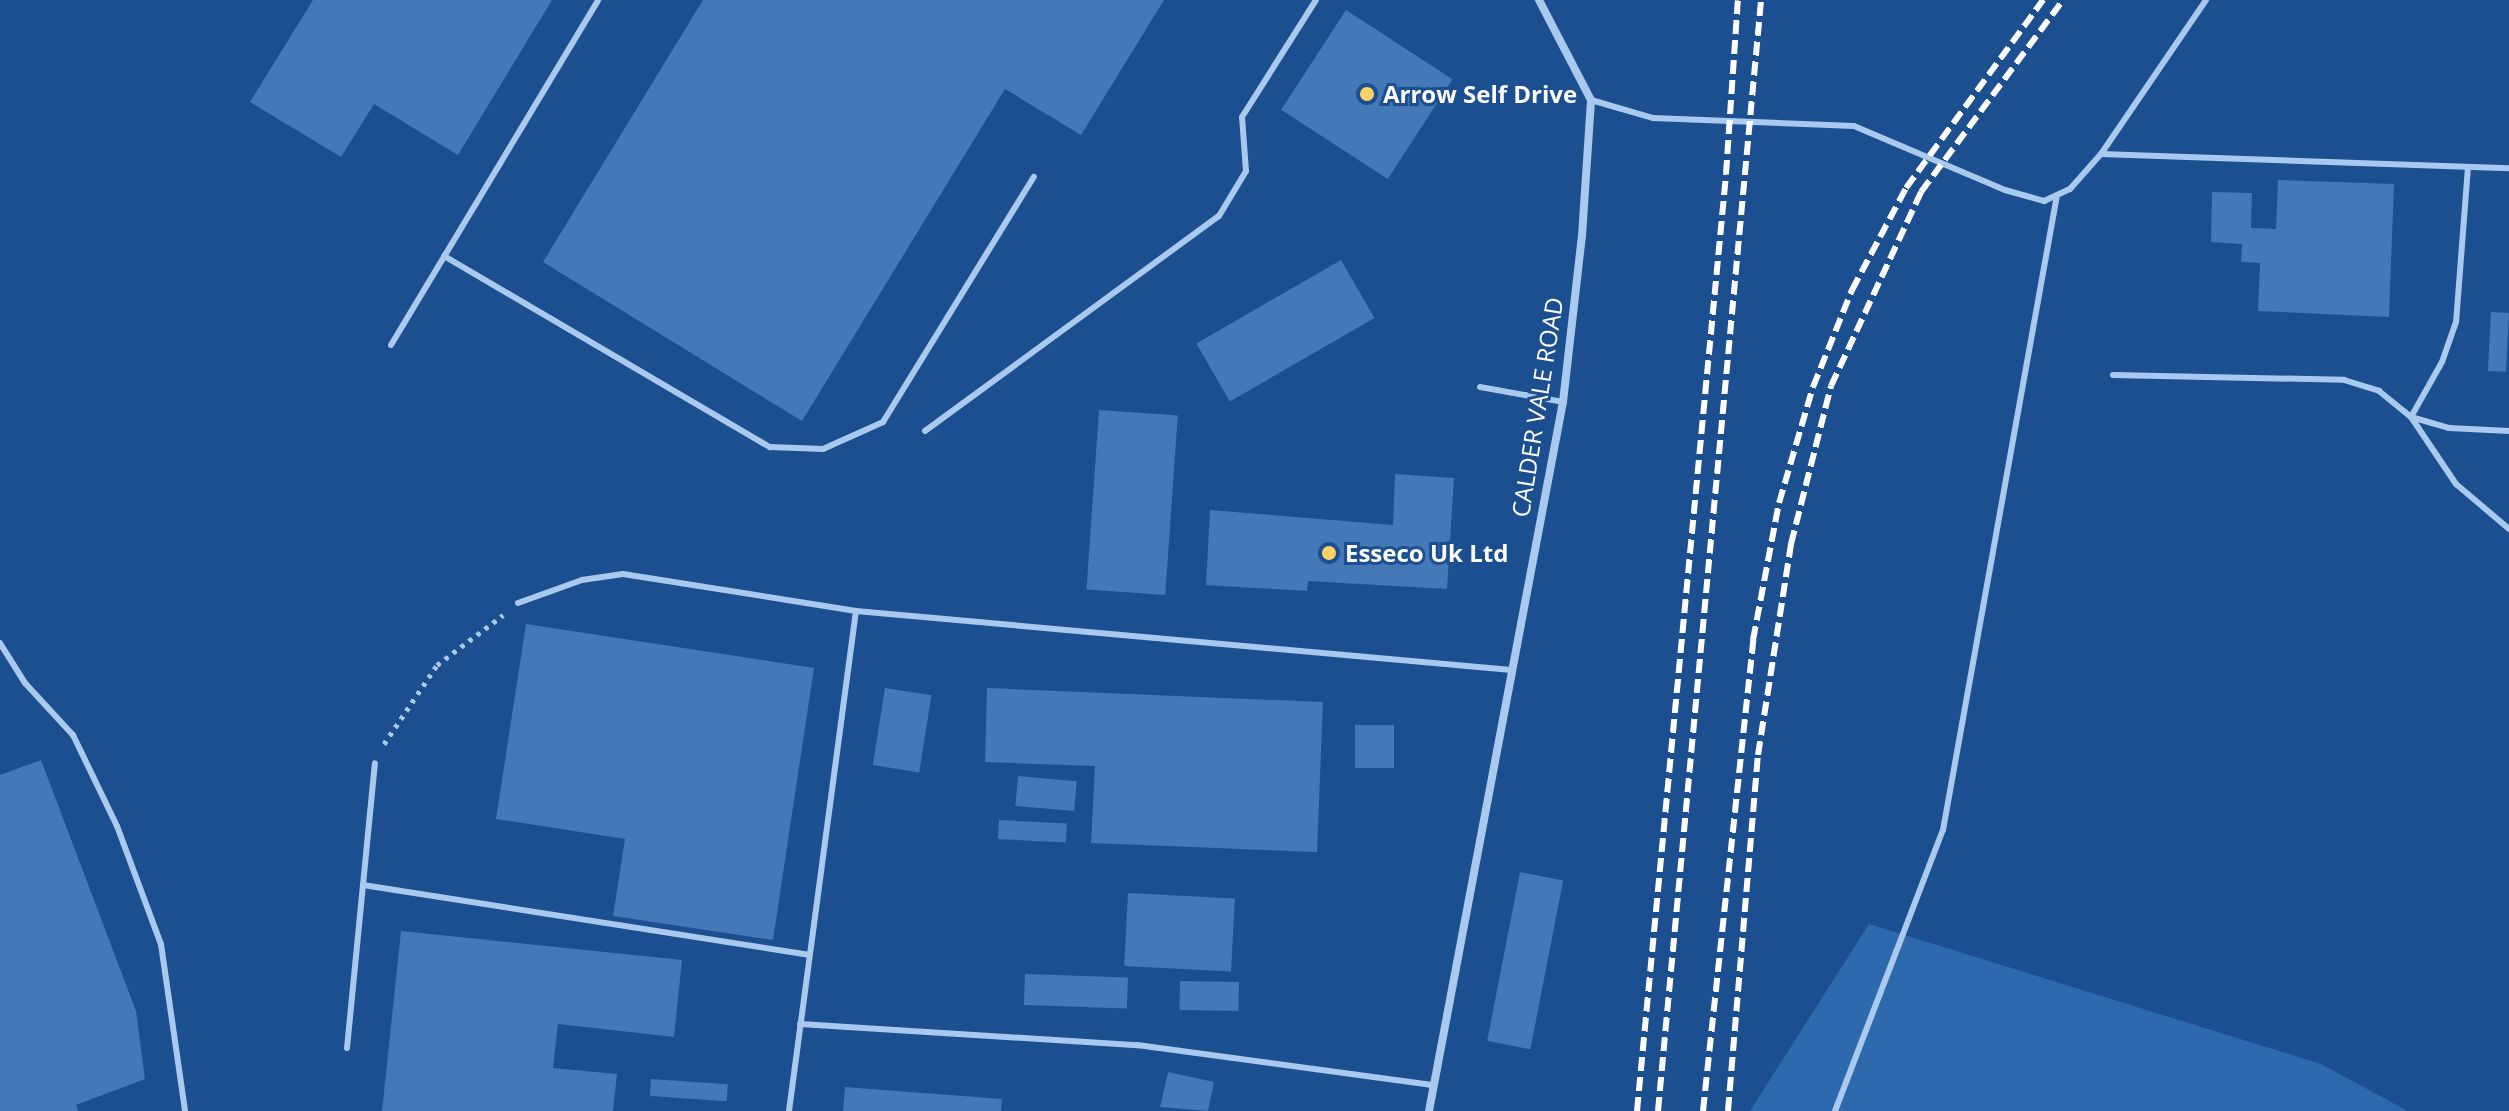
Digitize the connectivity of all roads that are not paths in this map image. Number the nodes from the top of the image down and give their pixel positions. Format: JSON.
{"nodes":[{"id":1,"x":598,"y":0,"type":"edge"},
{"id":2,"x":1316,"y":0,"type":"edge"},
{"id":3,"x":1539,"y":0,"type":"edge"},
{"id":4,"x":2206,"y":0,"type":"edge"},
{"id":5,"x":1591,"y":100,"type":"junction"},
{"id":6,"x":2101,"y":154,"type":"junction"},
{"id":7,"x":2468,"y":167,"type":"junction"},
{"id":8,"x":2509,"y":168,"type":"edge"},
{"id":9,"x":1034,"y":177,"type":"dead end"},
{"id":10,"x":2057,"y":195,"type":"junction"},
{"id":11,"x":444,"y":256,"type":"junction"},
{"id":12,"x":391,"y":345,"type":"dead end"},
{"id":13,"x":2113,"y":375,"type":"dead end"},
{"id":14,"x":1480,"y":387,"type":"dead end"},
{"id":15,"x":1563,"y":402,"type":"junction"},
{"id":16,"x":2411,"y":417,"type":"junction"},
{"id":17,"x":925,"y":431,"type":"dead end"},
{"id":18,"x":2509,"y":431,"type":"edge"},
{"id":19,"x":2509,"y":529,"type":"edge"},
{"id":20,"x":518,"y":603,"type":"road end"},
{"id":21,"x":856,"y":611,"type":"junction"},
{"id":22,"x":0,"y":643,"type":"edge"},
{"id":23,"x":1511,"y":670,"type":"junction"},
{"id":24,"x":375,"y":763,"type":"road end"},
{"id":25,"x":363,"y":885,"type":"junction"},
{"id":26,"x":809,"y":955,"type":"junction"},
{"id":27,"x":800,"y":1024,"type":"junction"},
{"id":28,"x":347,"y":1048,"type":"dead end"},
{"id":29,"x":1434,"y":1085,"type":"junction"},
{"id":30,"x":185,"y":1111,"type":"edge"},
{"id":31,"x":789,"y":1111,"type":"edge"},
{"id":32,"x":1429,"y":1111,"type":"edge"},
{"id":33,"x":1835,"y":1111,"type":"edge"}],
"edges":[{"from":1,"to":11,"type":"lane"},
{"from":2,"to":17,"type":"lane"},
{"from":3,"to":5,"type":"street"},
{"from":4,"to":6,"type":"lane"},
{"from":5,"to":10,"type":"lane"},
{"from":5,"to":15,"type":"street","name":"CALDER VALE ROAD"},
{"from":6,"to":7,"type":"lane"},
{"from":6,"to":10,"type":"lane"},
{"from":7,"to":8,"type":"lane"},
{"from":7,"to":16,"type":"lane"},
{"from":9,"to":11,"type":"lane"},
{"from":10,"to":33,"type":"lane"},
{"from":11,"to":12,"type":"lane"},
{"from":13,"to":16,"type":"lane"},
{"from":14,"to":15,"type":"lane"},
{"from":15,"to":23,"type":"street","name":"CALDER VALE ROAD"},
{"from":16,"to":18,"type":"lane"},
{"from":16,"to":19,"type":"lane"},
{"from":20,"to":21,"type":"lane"},
{"from":21,"to":23,"type":"lane"},
{"from":21,"to":26,"type":"lane"},
{"from":22,"to":30,"type":"lane"},
{"from":23,"to":29,"type":"street","name":"CALDER VALE ROAD"},
{"from":24,"to":25,"type":"lane"},
{"from":25,"to":26,"type":"lane"},
{"from":25,"to":28,"type":"lane"},
{"from":26,"to":27,"type":"lane"},
{"from":27,"to":29,"type":"lane"},
{"from":27,"to":31,"type":"lane"},
{"from":29,"to":32,"type":"street","name":"CALDER VALE ROAD"}]}
